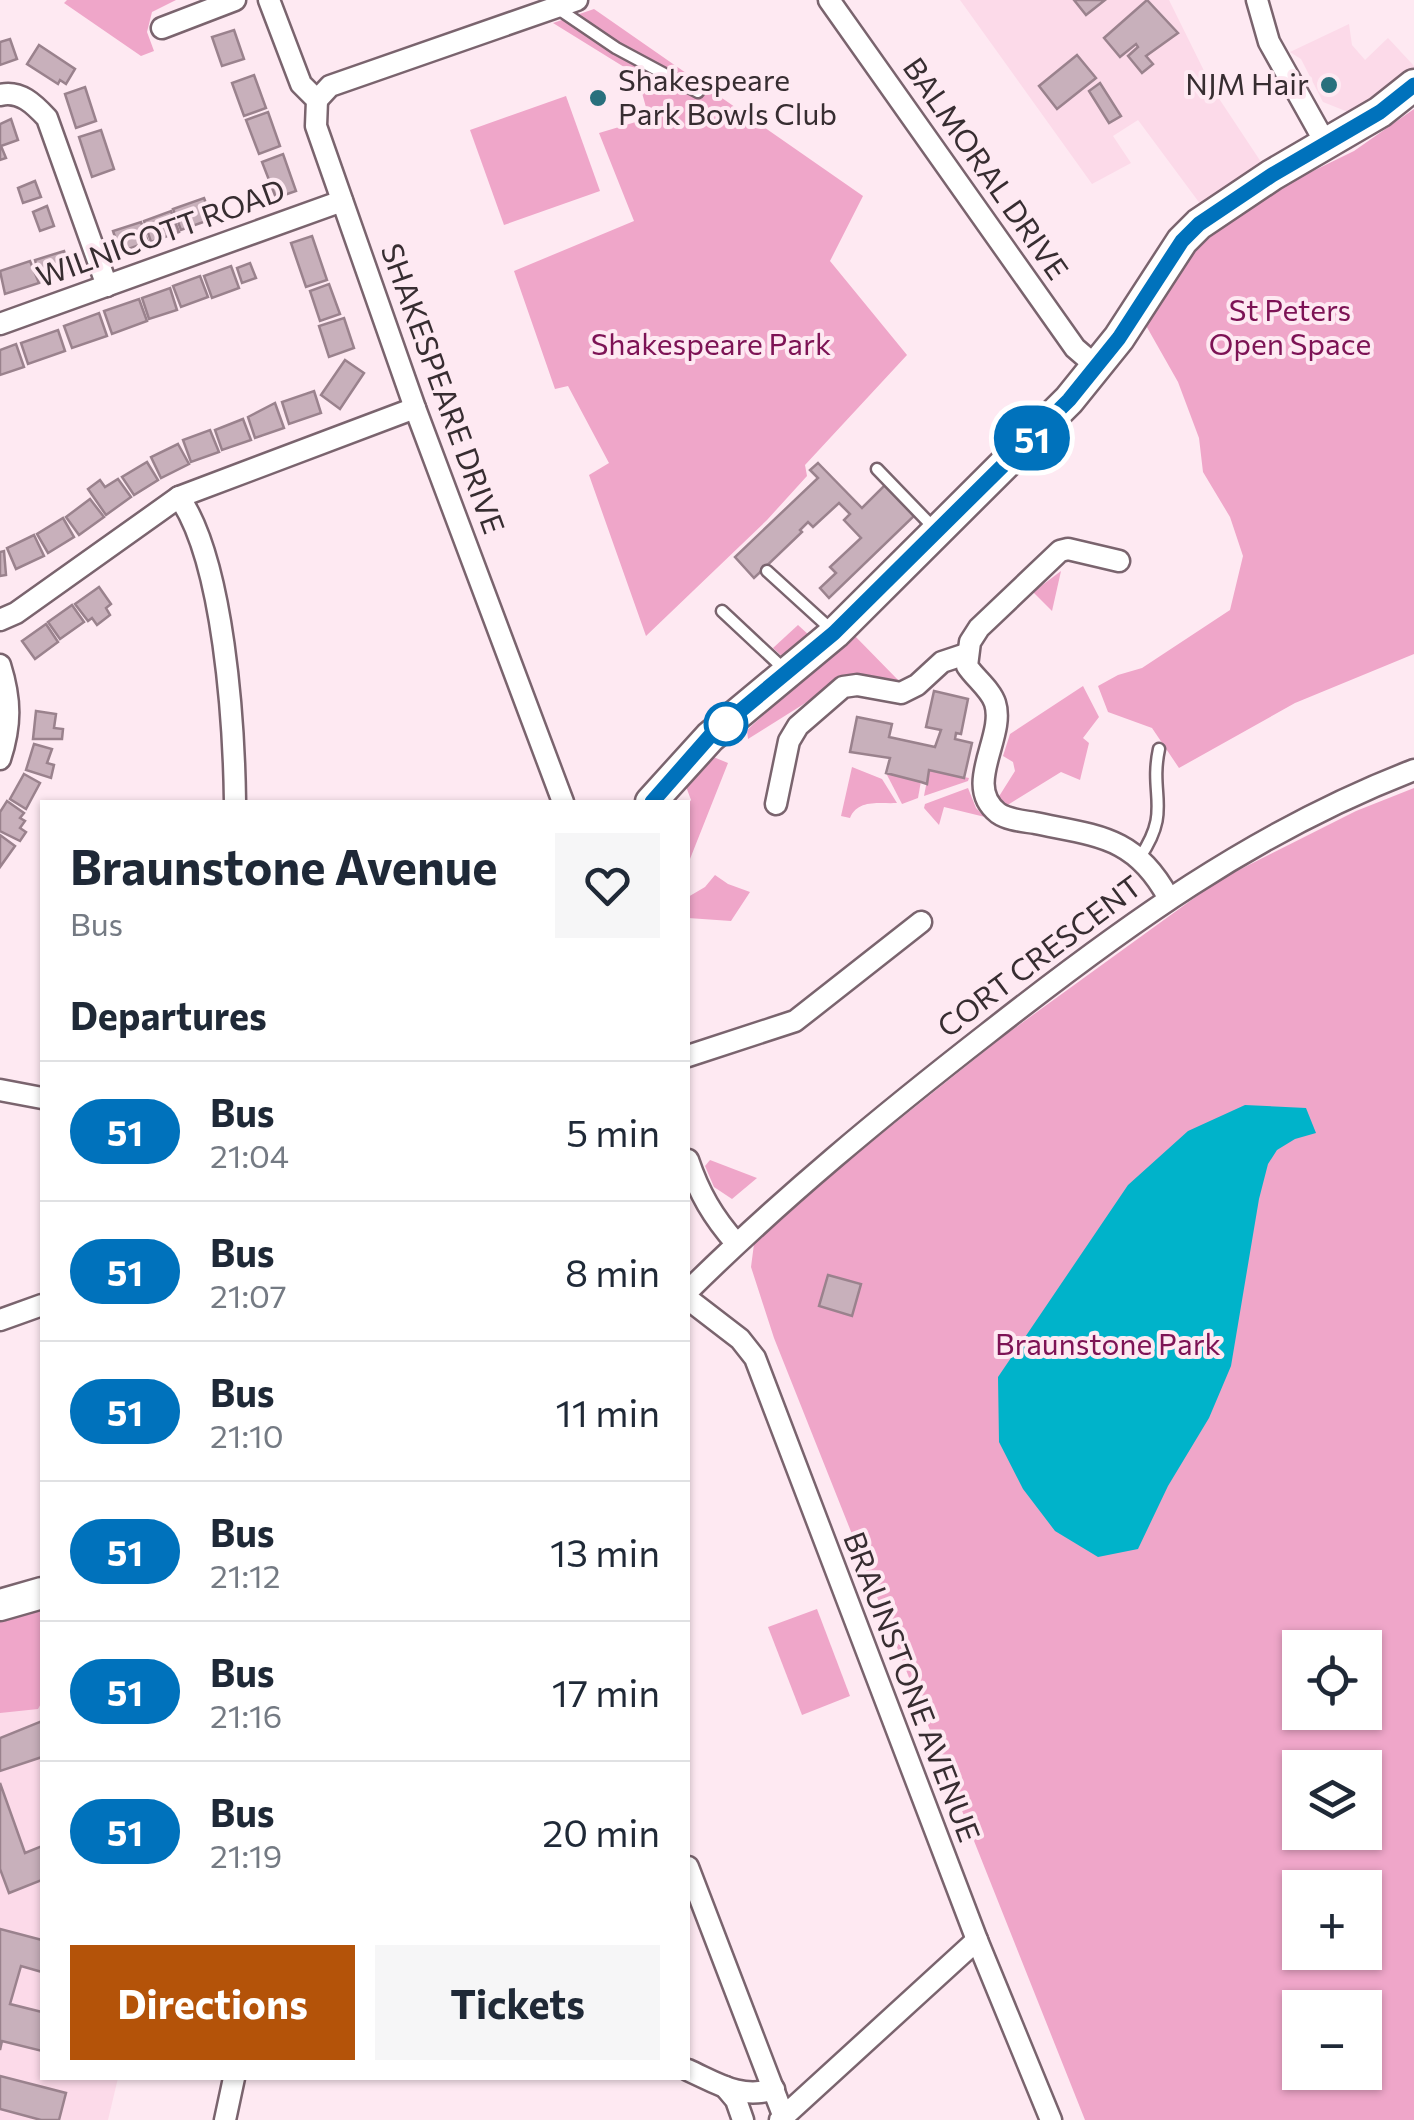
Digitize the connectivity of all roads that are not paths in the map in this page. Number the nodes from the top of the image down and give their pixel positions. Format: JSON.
{"nodes":[{"id":1,"x":235,"y":0,"type":"edge"},
{"id":2,"x":269,"y":0,"type":"edge"},
{"id":3,"x":577,"y":0,"type":"edge"},
{"id":4,"x":828,"y":0,"type":"edge"},
{"id":5,"x":1257,"y":0,"type":"edge"},
{"id":6,"x":556,"y":8,"type":"junction"},
{"id":7,"x":162,"y":28,"type":"dead end"},
{"id":8,"x":1414,"y":85,"type":"edge"},
{"id":9,"x":698,"y":92,"type":"dead end"},
{"id":10,"x":0,"y":95,"type":"edge"},
{"id":11,"x":317,"y":100,"type":"junction"},
{"id":12,"x":1326,"y":144,"type":"junction"},
{"id":13,"x":342,"y":200,"type":"junction"},
{"id":14,"x":107,"y":286,"type":"junction"},
{"id":15,"x":0,"y":324,"type":"edge"},
{"id":16,"x":1097,"y":368,"type":"junction"},
{"id":17,"x":415,"y":408,"type":"junction"},
{"id":18,"x":876,"y":469,"type":"dead end"},
{"id":19,"x":179,"y":497,"type":"junction"},
{"id":20,"x":938,"y":532,"type":"junction"},
{"id":21,"x":1119,"y":561,"type":"dead end"},
{"id":22,"x":767,"y":571,"type":"dead end"},
{"id":23,"x":722,"y":611,"type":"dead end"},
{"id":24,"x":0,"y":620,"type":"edge"},
{"id":25,"x":834,"y":633,"type":"junction"},
{"id":26,"x":966,"y":654,"type":"junction"},
{"id":27,"x":0,"y":665,"type":"edge"},
{"id":28,"x":789,"y":673,"type":"junction"},
{"id":29,"x":1159,"y":749,"type":"dead end"},
{"id":30,"x":0,"y":759,"type":"edge"},
{"id":31,"x":1414,"y":770,"type":"edge"},
{"id":32,"x":235,"y":800,"type":"edge"},
{"id":33,"x":562,"y":800,"type":"edge"},
{"id":34,"x":654,"y":800,"type":"edge"},
{"id":35,"x":776,"y":804,"type":"dead end"},
{"id":36,"x":1140,"y":857,"type":"junction"},
{"id":37,"x":1168,"y":898,"type":"junction"},
{"id":38,"x":921,"y":922,"type":"dead end"},
{"id":39,"x":690,"y":1055,"type":"edge"},
{"id":40,"x":0,"y":1090,"type":"edge"},
{"id":41,"x":40,"y":1098,"type":"edge"},
{"id":42,"x":690,"y":1166,"type":"edge"},
{"id":43,"x":736,"y":1243,"type":"junction"},
{"id":44,"x":690,"y":1289,"type":"edge"},
{"id":45,"x":690,"y":1300,"type":"edge"},
{"id":46,"x":40,"y":1305,"type":"edge"},
{"id":47,"x":0,"y":1320,"type":"edge"},
{"id":48,"x":40,"y":1595,"type":"edge"},
{"id":49,"x":0,"y":1605,"type":"edge"},
{"id":50,"x":690,"y":1872,"type":"edge"},
{"id":51,"x":977,"y":1940,"type":"junction"},
{"id":52,"x":690,"y":2071,"type":"edge"},
{"id":53,"x":234,"y":2080,"type":"edge"},
{"id":54,"x":725,"y":2087,"type":"junction"},
{"id":55,"x":774,"y":2089,"type":"junction"},
{"id":56,"x":783,"y":2119,"type":"edge"},
{"id":57,"x":225,"y":2120,"type":"edge"},
{"id":58,"x":743,"y":2120,"type":"edge"},
{"id":59,"x":1051,"y":2120,"type":"edge"}],
"edges":[{"from":1,"to":7,"type":"street"},
{"from":2,"to":11,"type":"street","name":"SHAKESPEARE DRIVE"},
{"from":3,"to":6,"type":"street"},
{"from":4,"to":16,"type":"street","name":"BALMORAL DRIVE"},
{"from":5,"to":12,"type":"street"},
{"from":6,"to":9,"type":"lane"},
{"from":6,"to":11,"type":"street"},
{"from":8,"to":12,"type":"street"},
{"from":10,"to":14,"type":"street"},
{"from":11,"to":13,"type":"street","name":"SHAKESPEARE DRIVE"},
{"from":12,"to":16,"type":"street"},
{"from":13,"to":14,"type":"street","name":"WILNICOTT ROAD"},
{"from":13,"to":17,"type":"street","name":"SHAKESPEARE DRIVE"},
{"from":14,"to":15,"type":"street","name":"WILNICOTT ROAD"},
{"from":16,"to":20,"type":"street"},
{"from":17,"to":19,"type":"street"},
{"from":17,"to":33,"type":"street","name":"SHAKESPEARE DRIVE"},
{"from":18,"to":20,"type":"lane"},
{"from":19,"to":24,"type":"street"},
{"from":19,"to":32,"type":"street"},
{"from":20,"to":25,"type":"street"},
{"from":21,"to":26,"type":"street"},
{"from":22,"to":25,"type":"lane"},
{"from":23,"to":28,"type":"lane"},
{"from":25,"to":28,"type":"street"},
{"from":26,"to":35,"type":"street"},
{"from":26,"to":36,"type":"street"},
{"from":27,"to":30,"type":"street"},
{"from":28,"to":34,"type":"street"},
{"from":29,"to":36,"type":"lane"},
{"from":31,"to":37,"type":"street","name":"CORT CRESCENT"},
{"from":36,"to":37,"type":"street"},
{"from":37,"to":43,"type":"street","name":"CORT CRESCENT"},
{"from":38,"to":39,"type":"street"},
{"from":40,"to":41,"type":"street"},
{"from":42,"to":43,"type":"street"},
{"from":43,"to":44,"type":"street","name":"CORT CRESCENT"},
{"from":45,"to":51,"type":"street","name":"BRAUNSTONE AVENUE"},
{"from":46,"to":47,"type":"street"},
{"from":48,"to":49,"type":"street"},
{"from":50,"to":55,"type":"street"},
{"from":51,"to":56,"type":"street"},
{"from":51,"to":59,"type":"street","name":"BRAUNSTONE AVENUE"},
{"from":52,"to":54,"type":"street"},
{"from":53,"to":57,"type":"street"},
{"from":54,"to":55,"type":"street"},
{"from":54,"to":58,"type":"street"},
{"from":55,"to":56,"type":"street"}]}
